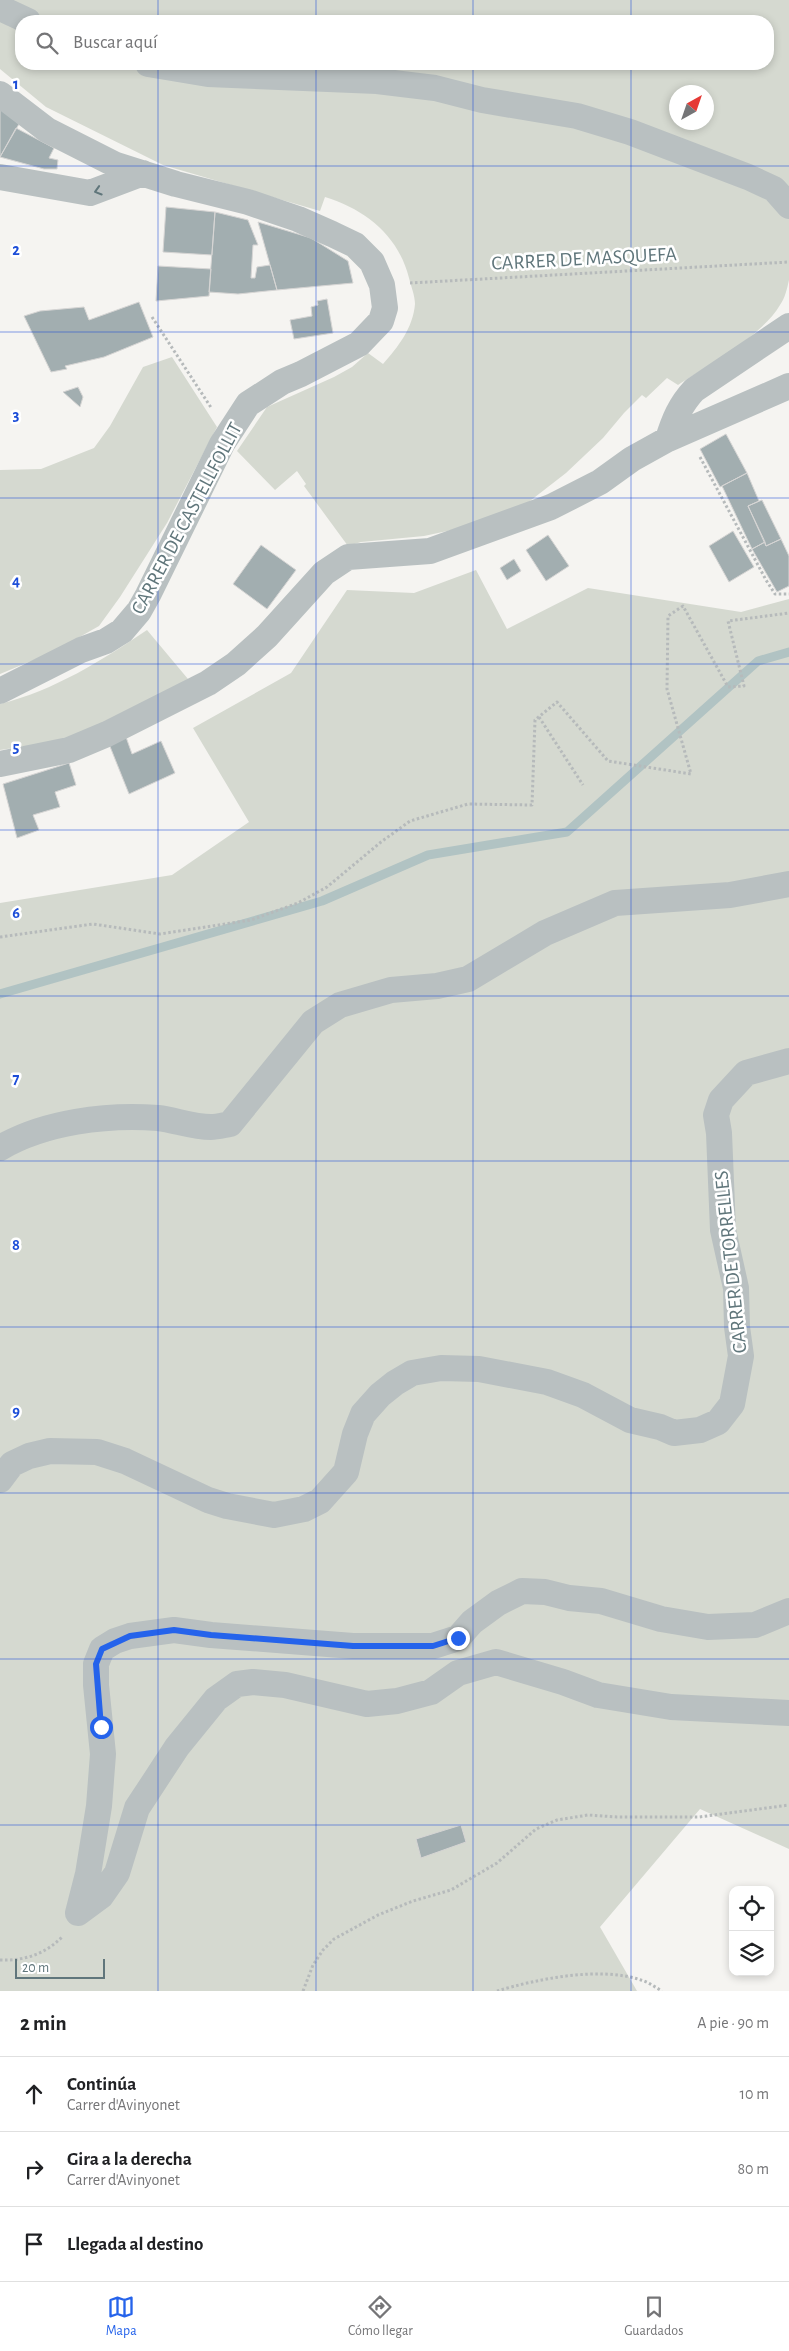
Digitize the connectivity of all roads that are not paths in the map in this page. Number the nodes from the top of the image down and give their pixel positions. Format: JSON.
{"nodes":[{"id":1,"x":0,"y":8,"type":"edge"},
{"id":2,"x":15,"y":15,"type":"edge"},
{"id":3,"x":185,"y":70,"type":"edge"},
{"id":4,"x":0,"y":94,"type":"edge"},
{"id":5,"x":144,"y":173,"type":"junction"},
{"id":6,"x":0,"y":177,"type":"edge"},
{"id":7,"x":789,"y":206,"type":"edge"},
{"id":8,"x":789,"y":326,"type":"edge"},
{"id":9,"x":789,"y":386,"type":"edge"},
{"id":10,"x":678,"y":436,"type":"junction"},
{"id":11,"x":0,"y":691,"type":"edge"},
{"id":12,"x":0,"y":764,"type":"edge"},
{"id":13,"x":789,"y":884,"type":"edge"},
{"id":14,"x":789,"y":1061,"type":"edge"},
{"id":15,"x":0,"y":1148,"type":"edge"},
{"id":16,"x":0,"y":1480,"type":"edge"},
{"id":17,"x":789,"y":1610,"type":"edge"},
{"id":18,"x":789,"y":1713,"type":"edge"}],
"edges":[{"from":1,"to":2,"type":"street"},
{"from":3,"to":7,"type":"street"},
{"from":4,"to":5,"type":"street","name":"CARRER DE CASTELLFOLLIT"},
{"from":5,"to":6,"type":"street","one_way":true},
{"from":5,"to":11,"type":"street","name":"CARRER DE CASTELLFOLLIT"},
{"from":8,"to":10,"type":"street"},
{"from":9,"to":10,"type":"street"},
{"from":10,"to":12,"type":"street"},
{"from":13,"to":15,"type":"street"},
{"from":14,"to":16,"type":"street","name":"CARRER DE TORRELLES"},
{"from":17,"to":18,"type":"street"}]}
